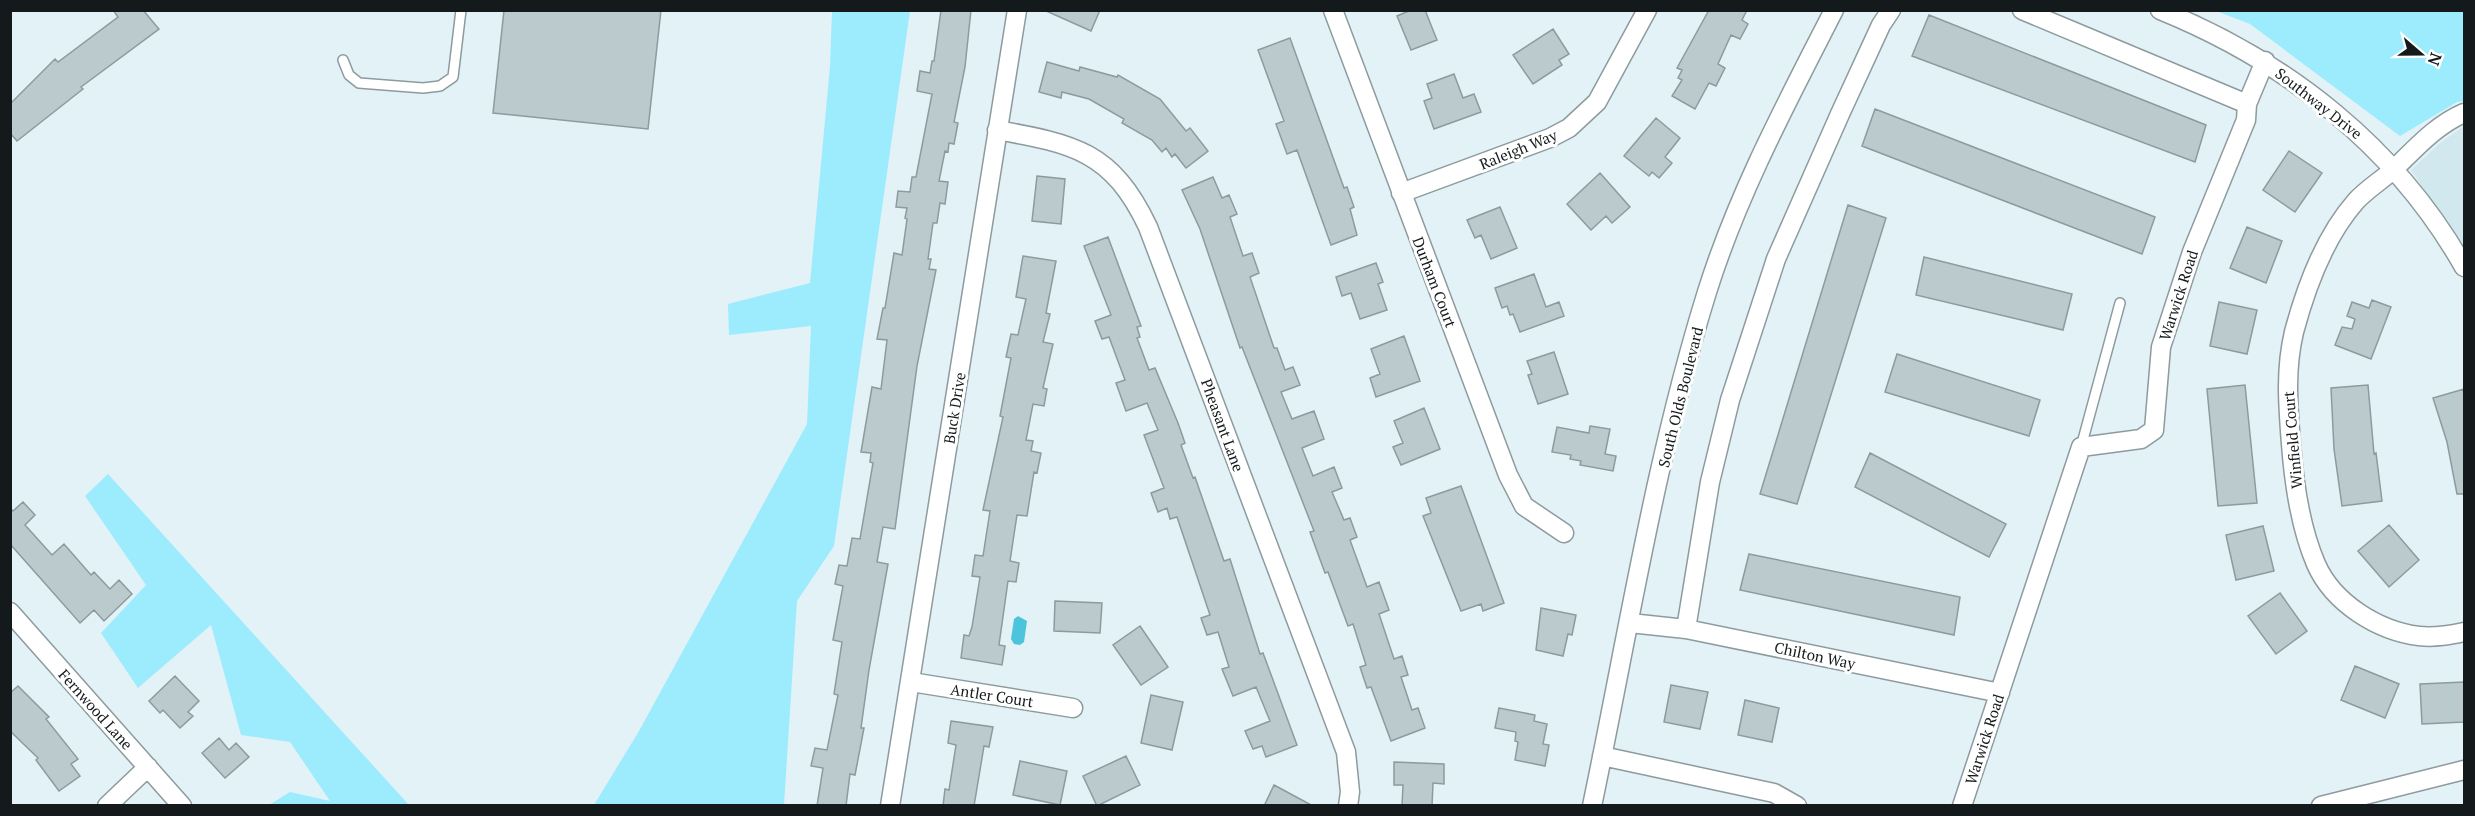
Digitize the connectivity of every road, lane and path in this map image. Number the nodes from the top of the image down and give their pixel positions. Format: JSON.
{"nodes":[{"id":1,"x":461,"y":10,"type":"edge"},
{"id":2,"x":1017,"y":10,"type":"edge"},
{"id":3,"x":1333,"y":10,"type":"edge"},
{"id":4,"x":1647,"y":10,"type":"edge"},
{"id":5,"x":1834,"y":10,"type":"edge"},
{"id":6,"x":1891,"y":10,"type":"edge"},
{"id":7,"x":2022,"y":10,"type":"edge"},
{"id":8,"x":2160,"y":10,"type":"edge"},
{"id":9,"x":343,"y":60,"type":"dead end"},
{"id":10,"x":2265,"y":61,"type":"junction"},
{"id":11,"x":2247,"y":104,"type":"junction"},
{"id":12,"x":2464,"y":113,"type":"edge"},
{"id":13,"x":997,"y":130,"type":"junction"},
{"id":14,"x":2393,"y":169,"type":"junction"},
{"id":15,"x":1401,"y":193,"type":"junction"},
{"id":16,"x":2464,"y":267,"type":"edge"},
{"id":17,"x":2120,"y":303,"type":"dead end"},
{"id":18,"x":2081,"y":447,"type":"junction"},
{"id":19,"x":1564,"y":532,"type":"dead end"},
{"id":20,"x":10,"y":612,"type":"edge"},
{"id":21,"x":1630,"y":623,"type":"junction"},
{"id":22,"x":1686,"y":629,"type":"junction"},
{"id":23,"x":2464,"y":632,"type":"edge"},
{"id":24,"x":911,"y":682,"type":"junction"},
{"id":25,"x":2000,"y":693,"type":"junction"},
{"id":26,"x":1073,"y":708,"type":"dead end"},
{"id":27,"x":1602,"y":756,"type":"junction"},
{"id":28,"x":148,"y":767,"type":"junction"},
{"id":29,"x":2464,"y":770,"type":"edge"},
{"id":30,"x":107,"y":806,"type":"edge"},
{"id":31,"x":182,"y":806,"type":"edge"},
{"id":32,"x":890,"y":806,"type":"edge"},
{"id":33,"x":1348,"y":806,"type":"edge"},
{"id":34,"x":1592,"y":806,"type":"edge"},
{"id":35,"x":1797,"y":806,"type":"edge"},
{"id":36,"x":1962,"y":806,"type":"edge"},
{"id":37,"x":2321,"y":806,"type":"edge"}],
"edges":[{"from":1,"to":9,"type":"lane"},
{"from":2,"to":13,"type":"street","name":"Buck Drive"},
{"from":3,"to":15,"type":"street","name":"Durham Court"},
{"from":4,"to":15,"type":"street","name":"Raleigh Way"},
{"from":5,"to":21,"type":"street","name":"South Olds Boulevard"},
{"from":6,"to":22,"type":"street"},
{"from":7,"to":11,"type":"street"},
{"from":8,"to":10,"type":"street","name":"Southway Drive"},
{"from":10,"to":11,"type":"street"},
{"from":10,"to":14,"type":"street","name":"Southway Drive"},
{"from":11,"to":18,"type":"street","name":"Warwick Road"},
{"from":12,"to":14,"type":"street","name":"Winfield Court"},
{"from":13,"to":24,"type":"street","name":"Buck Drive"},
{"from":13,"to":33,"type":"street","name":"Pheasant Lane"},
{"from":14,"to":16,"type":"street","name":"Southway Drive"},
{"from":14,"to":23,"type":"street","name":"Winfield Court"},
{"from":15,"to":19,"type":"street","name":"Durham Court"},
{"from":17,"to":18,"type":"lane"},
{"from":18,"to":25,"type":"street","name":"Warwick Road"},
{"from":20,"to":28,"type":"street","name":"Fernwood Lane"},
{"from":21,"to":22,"type":"street","name":"Chilton Way"},
{"from":21,"to":27,"type":"street","name":"South Olds Boulevard"},
{"from":22,"to":25,"type":"street","name":"Chilton Way"},
{"from":24,"to":26,"type":"street","name":"Antler Court"},
{"from":24,"to":32,"type":"street","name":"Buck Drive"},
{"from":25,"to":36,"type":"street","name":"Warwick Road"},
{"from":27,"to":34,"type":"street","name":"South Olds Boulevard"},
{"from":27,"to":35,"type":"street"},
{"from":28,"to":30,"type":"street"},
{"from":28,"to":31,"type":"street","name":"Fernwood Lane"},
{"from":29,"to":37,"type":"street"}]}
